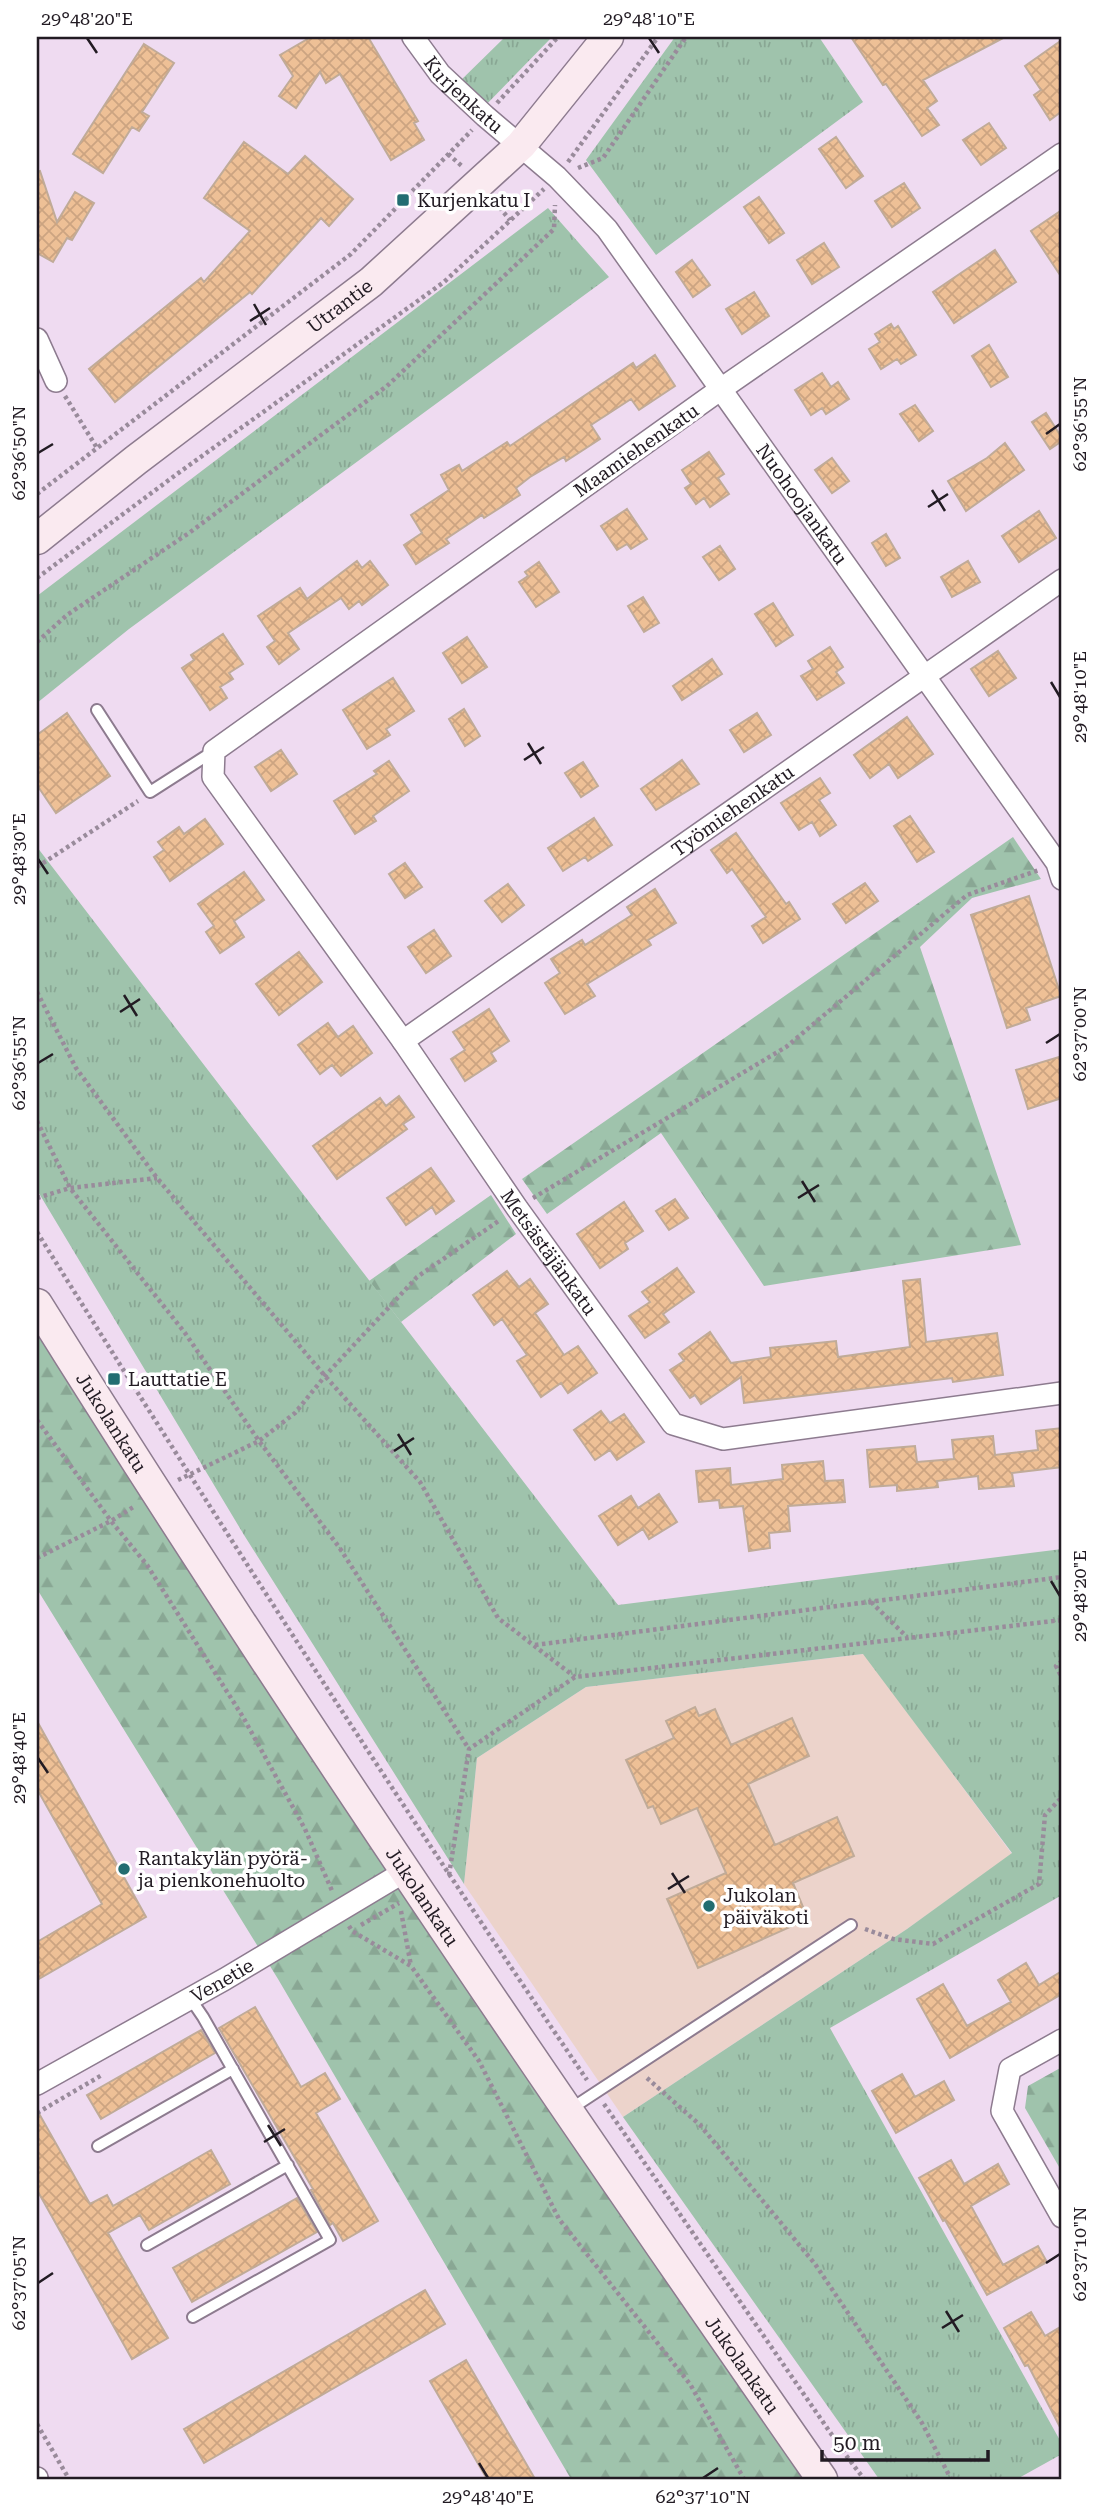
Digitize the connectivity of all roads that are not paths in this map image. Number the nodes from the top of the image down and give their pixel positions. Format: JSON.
{"nodes":[{"id":1,"x":413,"y":37,"type":"edge"},
{"id":2,"x":608,"y":37,"type":"edge"},
{"id":3,"x":521,"y":145,"type":"junction"},
{"id":4,"x":1062,"y":153,"type":"edge"},
{"id":5,"x":37,"y":339,"type":"edge"},
{"id":6,"x":56,"y":381,"type":"road end"},
{"id":7,"x":722,"y":390,"type":"junction"},
{"id":8,"x":37,"y":539,"type":"edge"},
{"id":9,"x":1062,"y":580,"type":"edge"},
{"id":10,"x":923,"y":677,"type":"junction"},
{"id":11,"x":97,"y":710,"type":"dead end"},
{"id":12,"x":214,"y":751,"type":"junction"},
{"id":13,"x":1060,"y":868,"type":"edge"},
{"id":14,"x":403,"y":1041,"type":"junction"},
{"id":15,"x":37,"y":1304,"type":"edge"},
{"id":16,"x":1062,"y":1393,"type":"edge"},
{"id":17,"x":404,"y":1872,"type":"junction"},
{"id":18,"x":851,"y":1925,"type":"road end"},
{"id":19,"x":190,"y":1998,"type":"junction"},
{"id":20,"x":1062,"y":2040,"type":"edge"},
{"id":21,"x":233,"y":2069,"type":"junction"},
{"id":22,"x":37,"y":2084,"type":"edge"},
{"id":23,"x":566,"y":2112,"type":"junction"},
{"id":24,"x":98,"y":2146,"type":"dead end"},
{"id":25,"x":288,"y":2165,"type":"junction"},
{"id":26,"x":1062,"y":2217,"type":"edge"},
{"id":27,"x":147,"y":2245,"type":"dead end"},
{"id":28,"x":193,"y":2317,"type":"dead end"},
{"id":29,"x":822,"y":2479,"type":"edge"}],
"edges":[{"from":1,"to":3,"type":"street","name":"Kurjenkatu"},
{"from":2,"to":3,"type":"main road","name":"Utrantie"},
{"from":3,"to":7,"type":"street","name":"Nuohoojankatu"},
{"from":3,"to":8,"type":"main road","name":"Utrantie"},
{"from":4,"to":7,"type":"street","name":"Maamiehenkatu"},
{"from":5,"to":6,"type":"street"},
{"from":7,"to":10,"type":"street","name":"Nuohoojankatu"},
{"from":7,"to":12,"type":"street","name":"Maamiehenkatu"},
{"from":9,"to":10,"type":"street","name":"Työmiehenkatu"},
{"from":10,"to":13,"type":"street","name":"Nuohoojankatu"},
{"from":10,"to":14,"type":"street","name":"Työmiehenkatu"},
{"from":11,"to":12,"type":"lane"},
{"from":12,"to":14,"type":"street","name":"Metsästäjänkatu"},
{"from":14,"to":16,"type":"street","name":"Metsästäjänkatu"},
{"from":15,"to":17,"type":"main road","name":"Jukolankatu"},
{"from":17,"to":19,"type":"street","name":"Venetie"},
{"from":17,"to":23,"type":"main road","name":"Jukolankatu"},
{"from":18,"to":23,"type":"lane"},
{"from":19,"to":21,"type":"lane"},
{"from":19,"to":22,"type":"street","name":"Venetie"},
{"from":20,"to":26,"type":"street"},
{"from":21,"to":24,"type":"lane"},
{"from":21,"to":25,"type":"lane"},
{"from":23,"to":29,"type":"main road","name":"Jukolankatu"},
{"from":25,"to":27,"type":"lane"},
{"from":25,"to":28,"type":"lane"}]}
